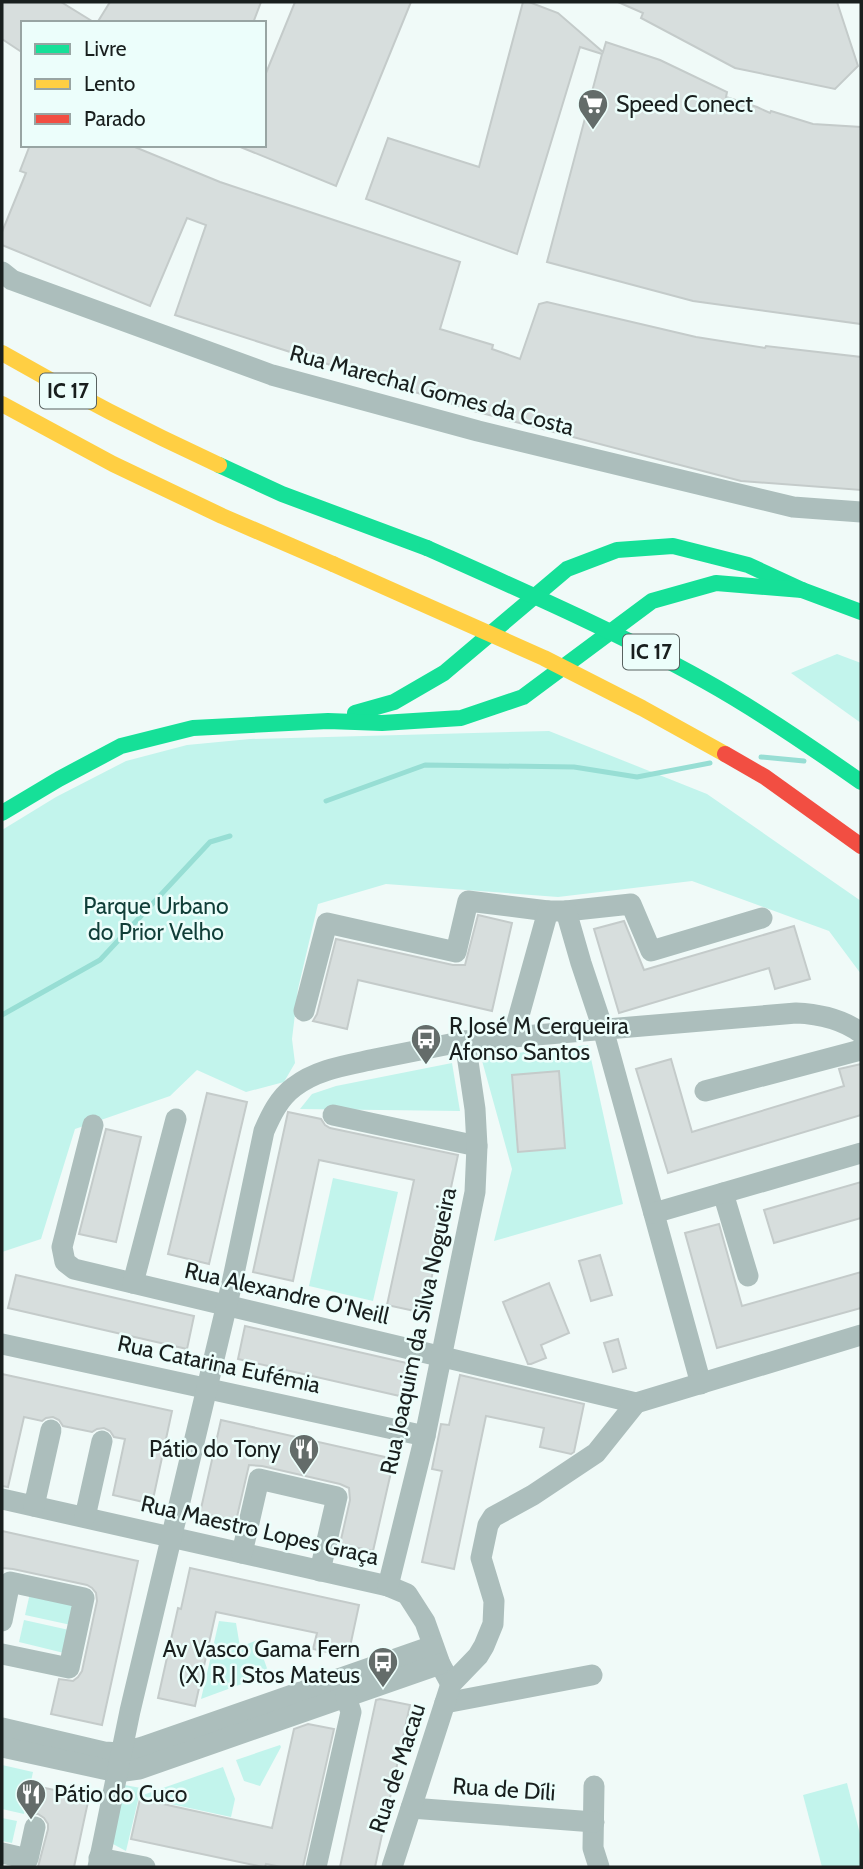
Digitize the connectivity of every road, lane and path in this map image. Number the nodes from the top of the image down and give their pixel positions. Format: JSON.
{"nodes":[{"id":1,"x":2,"y":272,"type":"edge"},
{"id":2,"x":2,"y":353,"type":"edge"},
{"id":3,"x":2,"y":404,"type":"edge"},
{"id":4,"x":861,"y":512,"type":"edge"},
{"id":5,"x":802,"y":590,"type":"junction"},
{"id":6,"x":861,"y":612,"type":"edge"},
{"id":7,"x":328,"y":721,"type":"junction"},
{"id":8,"x":861,"y":782,"type":"edge"},
{"id":9,"x":2,"y":813,"type":"edge"},
{"id":10,"x":861,"y":846,"type":"edge"},
{"id":11,"x":557,"y":911,"type":"junction"},
{"id":12,"x":762,"y":918,"type":"dead end"},
{"id":13,"x":303,"y":1011,"type":"dead end"},
{"id":14,"x":603,"y":1029,"type":"junction"},
{"id":15,"x":861,"y":1033,"type":"edge"},
{"id":16,"x":513,"y":1037,"type":"junction"},
{"id":17,"x":466,"y":1041,"type":"junction"},
{"id":18,"x":861,"y":1050,"type":"edge"},
{"id":19,"x":705,"y":1091,"type":"dead end"},
{"id":20,"x":333,"y":1115,"type":"dead end"},
{"id":21,"x":176,"y":1119,"type":"dead end"},
{"id":22,"x":93,"y":1125,"type":"dead end"},
{"id":23,"x":477,"y":1146,"type":"junction"},
{"id":24,"x":861,"y":1153,"type":"edge"},
{"id":25,"x":723,"y":1194,"type":"junction"},
{"id":26,"x":654,"y":1213,"type":"junction"},
{"id":27,"x":748,"y":1276,"type":"dead end"},
{"id":28,"x":132,"y":1283,"type":"junction"},
{"id":29,"x":226,"y":1305,"type":"junction"},
{"id":30,"x":861,"y":1335,"type":"edge"},
{"id":31,"x":2,"y":1344,"type":"edge"},
{"id":32,"x":442,"y":1356,"type":"junction"},
{"id":33,"x":701,"y":1384,"type":"junction"},
{"id":34,"x":206,"y":1389,"type":"junction"},
{"id":35,"x":636,"y":1403,"type":"junction"},
{"id":36,"x":51,"y":1430,"type":"dead end"},
{"id":37,"x":425,"y":1436,"type":"junction"},
{"id":38,"x":102,"y":1441,"type":"dead end"},
{"id":39,"x":2,"y":1499,"type":"edge"},
{"id":40,"x":34,"y":1506,"type":"junction"},
{"id":41,"x":85,"y":1517,"type":"junction"},
{"id":42,"x":171,"y":1537,"type":"junction"},
{"id":43,"x":242,"y":1553,"type":"junction"},
{"id":44,"x":320,"y":1571,"type":"junction"},
{"id":45,"x":388,"y":1586,"type":"junction"},
{"id":46,"x":2,"y":1621,"type":"edge"},
{"id":47,"x":2,"y":1654,"type":"edge"},
{"id":48,"x":437,"y":1655,"type":"junction"},
{"id":49,"x":592,"y":1675,"type":"dead end"},
{"id":50,"x":448,"y":1694,"type":"junction"},
{"id":51,"x":346,"y":1697,"type":"junction"},
{"id":52,"x":2,"y":1728,"type":"edge"},
{"id":53,"x":2,"y":1747,"type":"edge"},
{"id":54,"x":119,"y":1762,"type":"junction"},
{"id":55,"x":594,"y":1786,"type":"dead end"},
{"id":56,"x":411,"y":1808,"type":"junction"},
{"id":57,"x":594,"y":1822,"type":"junction"},
{"id":58,"x":35,"y":1827,"type":"dead end"},
{"id":59,"x":2,"y":1853,"type":"edge"},
{"id":60,"x":99,"y":1862,"type":"edge"},
{"id":61,"x":145,"y":1867,"type":"edge"},
{"id":62,"x":316,"y":1867,"type":"edge"},
{"id":63,"x":392,"y":1867,"type":"edge"},
{"id":64,"x":599,"y":1867,"type":"edge"}],
"edges":[{"from":1,"to":4,"type":"street","name":"Rua Marechal Gomes da Costa"},
{"from":2,"to":8,"type":"main road","number":"IC 17","bridge":true},
{"from":3,"to":10,"type":"main road","number":"IC 17","bridge":true},
{"from":5,"to":6,"type":"main road"},
{"from":5,"to":7,"type":"main road"},
{"from":5,"to":7,"type":"main road"},
{"from":7,"to":9,"type":"main road"},
{"from":11,"to":12,"type":"street"},
{"from":11,"to":13,"type":"street"},
{"from":11,"to":14,"type":"street"},
{"from":11,"to":16,"type":"street"},
{"from":14,"to":15,"type":"street"},
{"from":14,"to":16,"type":"street"},
{"from":14,"to":26,"type":"street"},
{"from":16,"to":17,"type":"street"},
{"from":17,"to":23,"type":"street","name":"Rua Joaquim da Silva Nogueira"},
{"from":17,"to":29,"type":"street"},
{"from":18,"to":19,"type":"street"},
{"from":20,"to":23,"type":"street"},
{"from":21,"to":28,"type":"street"},
{"from":22,"to":28,"type":"street","name":"Rua Alexandre O'Neill"},
{"from":23,"to":32,"type":"street","name":"Rua Joaquim da Silva Nogueira"},
{"from":24,"to":25,"type":"street"},
{"from":25,"to":26,"type":"street"},
{"from":25,"to":27,"type":"street"},
{"from":26,"to":33,"type":"street"},
{"from":28,"to":29,"type":"street","name":"Rua Alexandre O'Neill"},
{"from":29,"to":32,"type":"street","name":"Rua Alexandre O'Neill"},
{"from":29,"to":34,"type":"street"},
{"from":30,"to":33,"type":"street"},
{"from":31,"to":34,"type":"street","name":"Rua Catarina Eufémia"},
{"from":32,"to":35,"type":"street","name":"Rua Alexandre O'Neill"},
{"from":32,"to":37,"type":"street","name":"Rua Joaquim da Silva Nogueira"},
{"from":33,"to":35,"type":"street"},
{"from":34,"to":37,"type":"street","name":"Rua Catarina Eufémia"},
{"from":34,"to":42,"type":"street"},
{"from":35,"to":50,"type":"street"},
{"from":36,"to":40,"type":"street"},
{"from":37,"to":45,"type":"street","name":"Rua Joaquim da Silva Nogueira"},
{"from":38,"to":41,"type":"street"},
{"from":39,"to":40,"type":"street","name":"Rua Maestro Lopes Graça"},
{"from":40,"to":41,"type":"street","name":"Rua Maestro Lopes Graça"},
{"from":41,"to":42,"type":"street","name":"Rua Maestro Lopes Graça"},
{"from":42,"to":43,"type":"street","name":"Rua Maestro Lopes Graça"},
{"from":42,"to":54,"type":"street"},
{"from":43,"to":44,"type":"street","name":"Rua Maestro Lopes Graça"},
{"from":43,"to":44,"type":"street"},
{"from":44,"to":45,"type":"street","name":"Rua Maestro Lopes Graça"},
{"from":45,"to":48,"type":"street","name":"Rua Maestro Lopes Graça"},
{"from":46,"to":47,"type":"street"},
{"from":48,"to":50,"type":"street","name":"Rua Maestro Lopes Graça"},
{"from":48,"to":51,"type":"street"},
{"from":48,"to":54,"type":"street"},
{"from":49,"to":50,"type":"street"},
{"from":50,"to":56,"type":"street","name":"Rua de Macau"},
{"from":51,"to":54,"type":"street"},
{"from":51,"to":62,"type":"street"},
{"from":52,"to":54,"type":"street"},
{"from":53,"to":54,"type":"street"},
{"from":54,"to":60,"type":"street"},
{"from":55,"to":57,"type":"street"},
{"from":56,"to":57,"type":"street","name":"Rua de Díli"},
{"from":56,"to":63,"type":"street","name":"Rua de Macau"},
{"from":57,"to":64,"type":"street"},
{"from":58,"to":59,"type":"street"},
{"from":60,"to":61,"type":"street"}]}
